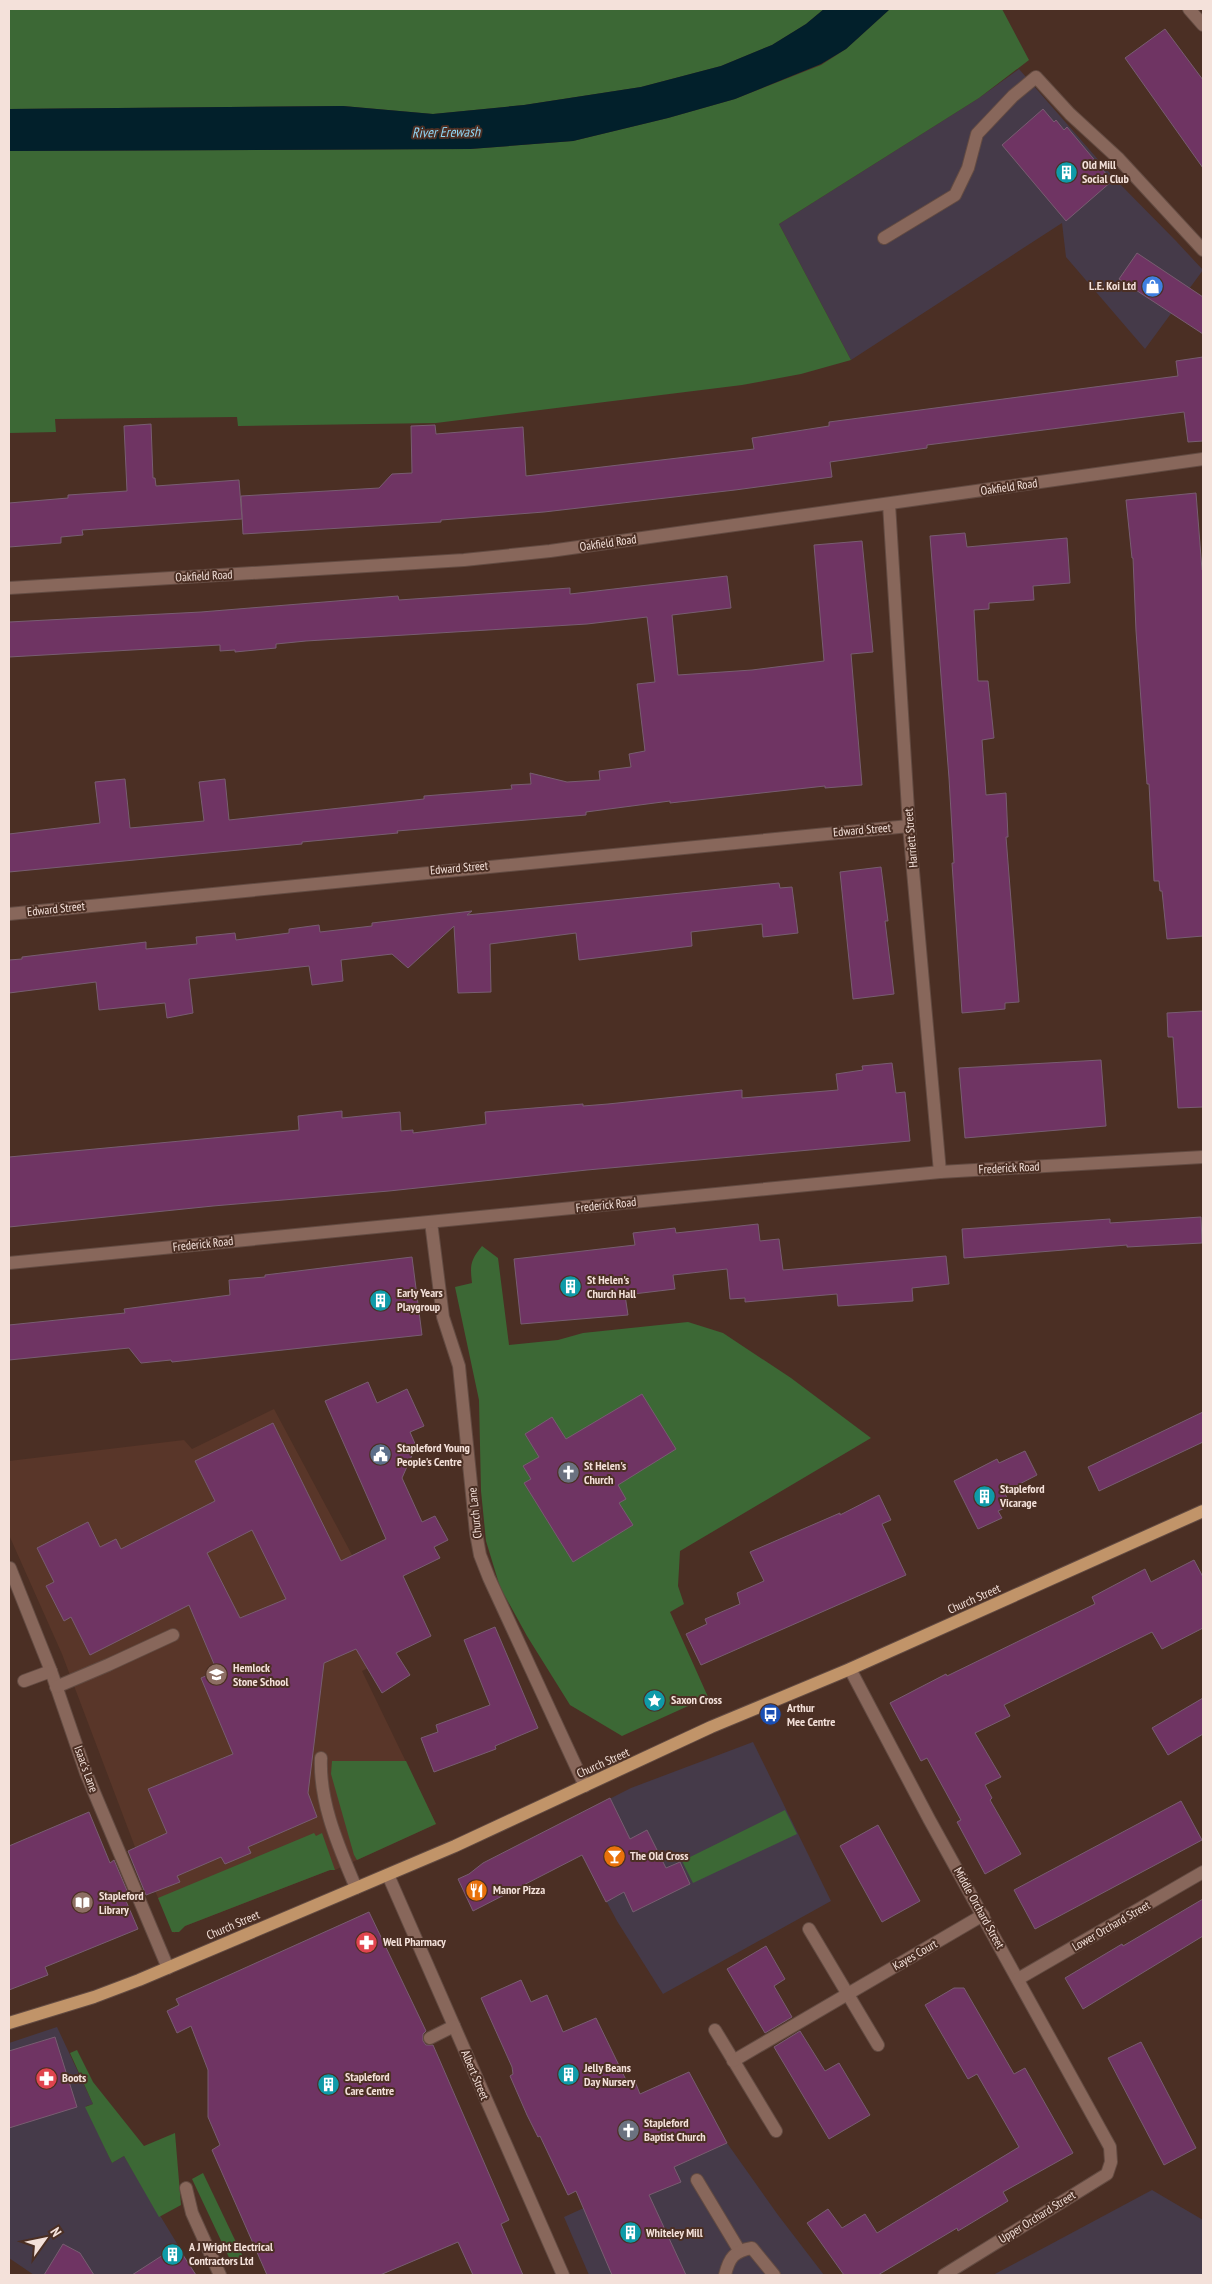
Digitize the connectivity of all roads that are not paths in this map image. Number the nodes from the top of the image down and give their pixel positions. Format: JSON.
{"nodes":[{"id":1,"x":1189,"y":9,"type":"edge"},
{"id":2,"x":1203,"y":25,"type":"edge"},
{"id":3,"x":884,"y":238,"type":"dead end"},
{"id":4,"x":1203,"y":250,"type":"edge"},
{"id":5,"x":1203,"y":460,"type":"edge"},
{"id":6,"x":889,"y":504,"type":"junction"},
{"id":7,"x":9,"y":588,"type":"edge"},
{"id":8,"x":910,"y":826,"type":"junction"},
{"id":9,"x":9,"y":914,"type":"edge"},
{"id":10,"x":1203,"y":1156,"type":"edge"},
{"id":11,"x":940,"y":1172,"type":"junction"},
{"id":12,"x":431,"y":1222,"type":"junction"},
{"id":13,"x":9,"y":1262,"type":"edge"},
{"id":14,"x":1203,"y":1512,"type":"edge"},
{"id":15,"x":10,"y":1568,"type":"dead end"},
{"id":16,"x":173,"y":1635,"type":"dead end"},
{"id":17,"x":850,"y":1669,"type":"junction"},
{"id":18,"x":52,"y":1671,"type":"junction"},
{"id":19,"x":24,"y":1681,"type":"dead end"},
{"id":20,"x":56,"y":1687,"type":"junction"},
{"id":21,"x":321,"y":1758,"type":"dead end"},
{"id":22,"x":585,"y":1786,"type":"junction"},
{"id":23,"x":1203,"y":1872,"type":"edge"},
{"id":24,"x":388,"y":1874,"type":"junction"},
{"id":25,"x":356,"y":1888,"type":"junction"},
{"id":26,"x":983,"y":1915,"type":"junction"},
{"id":27,"x":809,"y":1929,"type":"dead end"},
{"id":28,"x":168,"y":1968,"type":"junction"},
{"id":29,"x":1018,"y":1979,"type":"junction"},
{"id":30,"x":847,"y":1994,"type":"junction"},
{"id":31,"x":9,"y":2024,"type":"edge"},
{"id":32,"x":454,"y":2026,"type":"junction"},
{"id":33,"x":715,"y":2030,"type":"dead end"},
{"id":34,"x":430,"y":2038,"type":"dead end"},
{"id":35,"x":878,"y":2045,"type":"dead end"},
{"id":36,"x":733,"y":2061,"type":"junction"},
{"id":37,"x":776,"y":2131,"type":"dead end"},
{"id":38,"x":1110,"y":2147,"type":"joint"},
{"id":39,"x":698,"y":2180,"type":"dead end"},
{"id":40,"x":186,"y":2188,"type":"dead end"},
{"id":41,"x":740,"y":2250,"type":"junction"},
{"id":42,"x":220,"y":2275,"type":"edge"},
{"id":43,"x":563,"y":2275,"type":"edge"},
{"id":44,"x":725,"y":2275,"type":"edge"},
{"id":45,"x":774,"y":2275,"type":"edge"},
{"id":46,"x":944,"y":2275,"type":"edge"}],
"edges":[{"from":1,"to":2,"type":"street"},
{"from":3,"to":4,"type":"street"},
{"from":5,"to":6,"type":"street","name":"Oakfield Road"},
{"from":6,"to":7,"type":"street","name":"Oakfield Road"},
{"from":6,"to":8,"type":"street","name":"Harriett Street"},
{"from":8,"to":9,"type":"street","name":"Edward Street"},
{"from":8,"to":11,"type":"street","name":"Harriett Street"},
{"from":10,"to":11,"type":"street","name":"Frederick Road"},
{"from":11,"to":12,"type":"street","name":"Frederick Road"},
{"from":12,"to":13,"type":"street","name":"Frederick Road"},
{"from":12,"to":22,"type":"street","name":"Church Lane"},
{"from":14,"to":17,"type":"main road","name":"Church Street"},
{"from":15,"to":18,"type":"street","name":"Isaac's Lane"},
{"from":16,"to":20,"type":"street"},
{"from":17,"to":22,"type":"main road","name":"Church Street"},
{"from":17,"to":26,"type":"street","name":"Middle Orchard Street"},
{"from":18,"to":19,"type":"street"},
{"from":18,"to":20,"type":"street","name":"Isaac's Lane"},
{"from":20,"to":28,"type":"street","name":"Isaac's Lane"},
{"from":21,"to":25,"type":"street"},
{"from":22,"to":24,"type":"main road","name":"Church Street"},
{"from":23,"to":29,"type":"street","name":"Lower Orchard Street"},
{"from":24,"to":25,"type":"main road","name":"Church Street"},
{"from":24,"to":32,"type":"street","name":"Albert Street"},
{"from":25,"to":28,"type":"main road","name":"Church Street"},
{"from":26,"to":29,"type":"street","name":"Middle Orchard Street"},
{"from":26,"to":30,"type":"street","name":"Kayes Court"},
{"from":27,"to":30,"type":"street"},
{"from":28,"to":31,"type":"main road","name":"Church Street"},
{"from":29,"to":38,"type":"street","name":"Middle Orchard Street"},
{"from":30,"to":35,"type":"street"},
{"from":30,"to":36,"type":"street","name":"Kayes Court"},
{"from":32,"to":34,"type":"street"},
{"from":32,"to":43,"type":"street","name":"Albert Street"},
{"from":33,"to":36,"type":"street"},
{"from":36,"to":37,"type":"street"},
{"from":38,"to":46,"type":"street","name":"Upper Orchard Street"},
{"from":39,"to":41,"type":"street"},
{"from":40,"to":42,"type":"street"},
{"from":41,"to":44,"type":"street"},
{"from":41,"to":45,"type":"street"}]}
